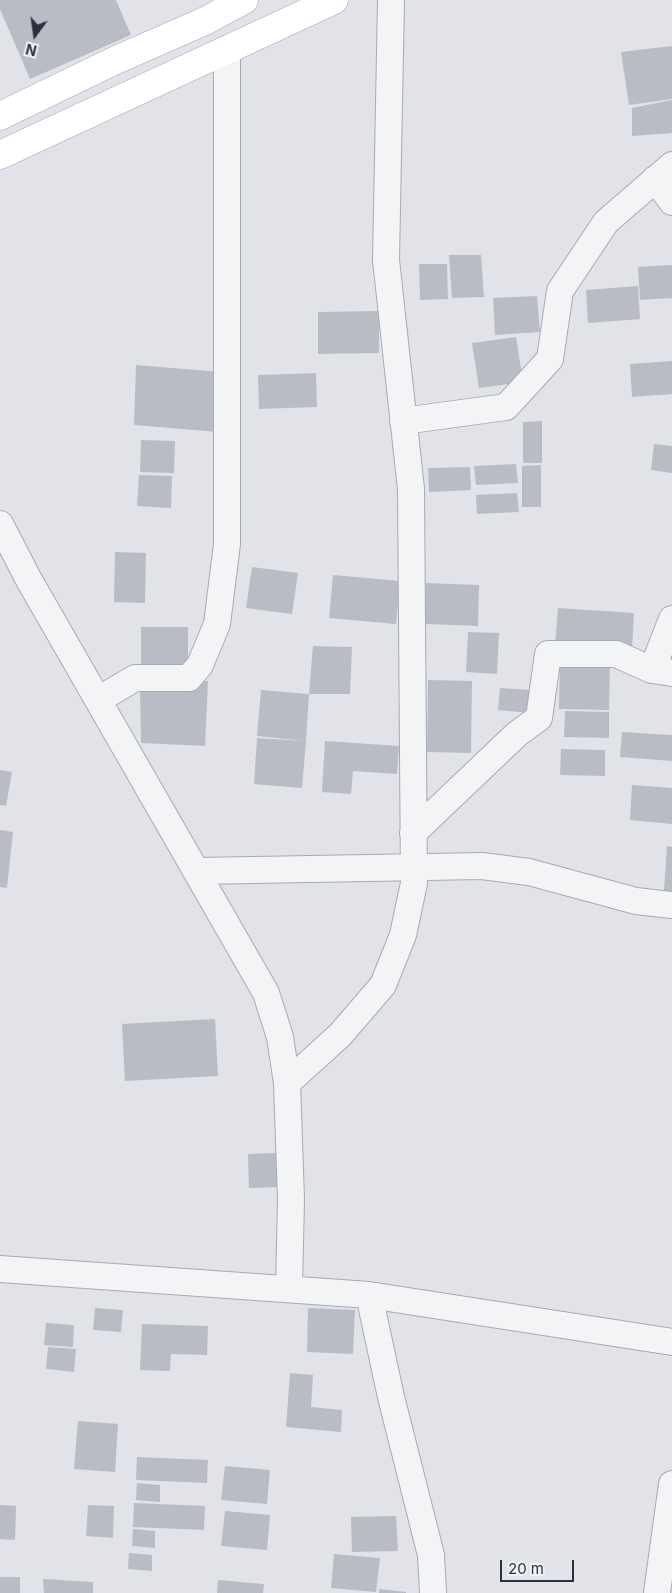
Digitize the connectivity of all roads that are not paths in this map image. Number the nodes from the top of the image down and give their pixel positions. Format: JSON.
{"nodes":[{"id":1,"x":244,"y":0,"type":"edge"},
{"id":2,"x":334,"y":0,"type":"edge"},
{"id":3,"x":391,"y":0,"type":"edge"},
{"id":4,"x":227,"y":49,"type":"junction"},
{"id":5,"x":0,"y":116,"type":"edge"},
{"id":6,"x":0,"y":155,"type":"edge"},
{"id":7,"x":663,"y":172,"type":"edge"},
{"id":8,"x":672,"y":202,"type":"edge"},
{"id":9,"x":403,"y":421,"type":"junction"},
{"id":10,"x":0,"y":524,"type":"edge"},
{"id":11,"x":672,"y":619,"type":"edge"},
{"id":12,"x":662,"y":671,"type":"edge"},
{"id":13,"x":98,"y":700,"type":"junction"},
{"id":14,"x":413,"y":833,"type":"junction"},
{"id":15,"x":414,"y":868,"type":"junction"},
{"id":16,"x":197,"y":871,"type":"junction"},
{"id":17,"x":672,"y":905,"type":"edge"},
{"id":18,"x":287,"y":1083,"type":"junction"},
{"id":19,"x":0,"y":1269,"type":"edge"},
{"id":20,"x":288,"y":1290,"type":"junction"},
{"id":21,"x":369,"y":1295,"type":"junction"},
{"id":22,"x":672,"y":1342,"type":"edge"},
{"id":23,"x":672,"y":1484,"type":"edge"},
{"id":24,"x":433,"y":1593,"type":"edge"},
{"id":25,"x":657,"y":1593,"type":"edge"}],
"edges":[{"from":1,"to":5,"type":"main road"},
{"from":2,"to":4,"type":"main road"},
{"from":3,"to":9,"type":"street"},
{"from":4,"to":6,"type":"main road"},
{"from":4,"to":13,"type":"street"},
{"from":7,"to":8,"type":"street"},
{"from":7,"to":9,"type":"street"},
{"from":9,"to":14,"type":"street"},
{"from":10,"to":13,"type":"street"},
{"from":11,"to":12,"type":"street"},
{"from":12,"to":14,"type":"street"},
{"from":13,"to":16,"type":"street"},
{"from":14,"to":15,"type":"street"},
{"from":15,"to":16,"type":"street"},
{"from":15,"to":17,"type":"street"},
{"from":15,"to":18,"type":"street"},
{"from":16,"to":18,"type":"street"},
{"from":18,"to":20,"type":"street"},
{"from":19,"to":20,"type":"street"},
{"from":20,"to":21,"type":"street"},
{"from":21,"to":22,"type":"street"},
{"from":21,"to":24,"type":"street"},
{"from":23,"to":25,"type":"street"}]}
